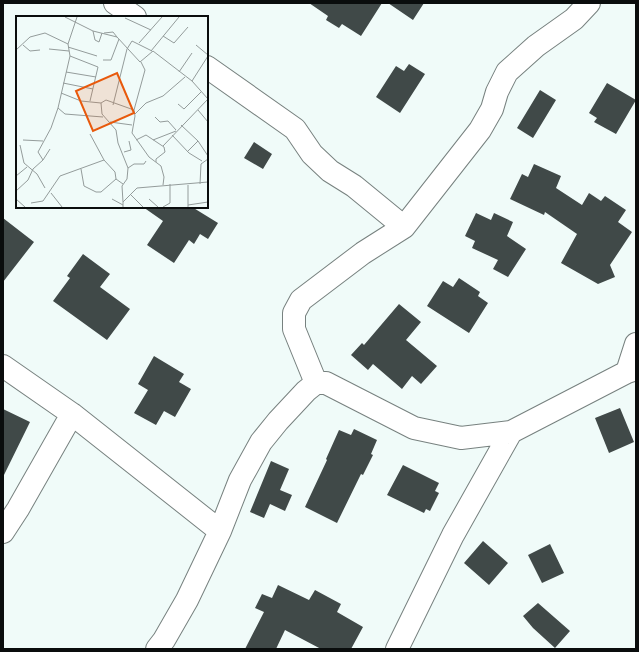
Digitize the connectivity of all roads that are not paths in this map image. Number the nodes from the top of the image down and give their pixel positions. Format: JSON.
{"nodes":[{"id":1,"x":115,"y":3,"type":"edge"},
{"id":2,"x":588,"y":3,"type":"edge"},
{"id":3,"x":134,"y":16,"type":"edge"},
{"id":4,"x":208,"y":68,"type":"edge"},
{"id":5,"x":404,"y":227,"type":"junction"},
{"id":6,"x":636,"y":344,"type":"edge"},
{"id":7,"x":3,"y":366,"type":"edge"},
{"id":8,"x":631,"y":371,"type":"edge"},
{"id":9,"x":316,"y":383,"type":"junction"},
{"id":10,"x":72,"y":414,"type":"junction"},
{"id":11,"x":511,"y":432,"type":"junction"},
{"id":12,"x":220,"y":531,"type":"junction"},
{"id":13,"x":3,"y":532,"type":"edge"},
{"id":14,"x":157,"y":649,"type":"edge"},
{"id":15,"x":397,"y":649,"type":"edge"}],
"edges":[{"from":1,"to":3,"type":"street"},
{"from":2,"to":5,"type":"street"},
{"from":4,"to":5,"type":"street"},
{"from":5,"to":9,"type":"street"},
{"from":6,"to":8,"type":"street"},
{"from":7,"to":10,"type":"street"},
{"from":8,"to":11,"type":"street"},
{"from":9,"to":11,"type":"street"},
{"from":9,"to":12,"type":"street"},
{"from":10,"to":12,"type":"street"},
{"from":10,"to":13,"type":"street"},
{"from":11,"to":15,"type":"street"},
{"from":12,"to":14,"type":"street"}]}
